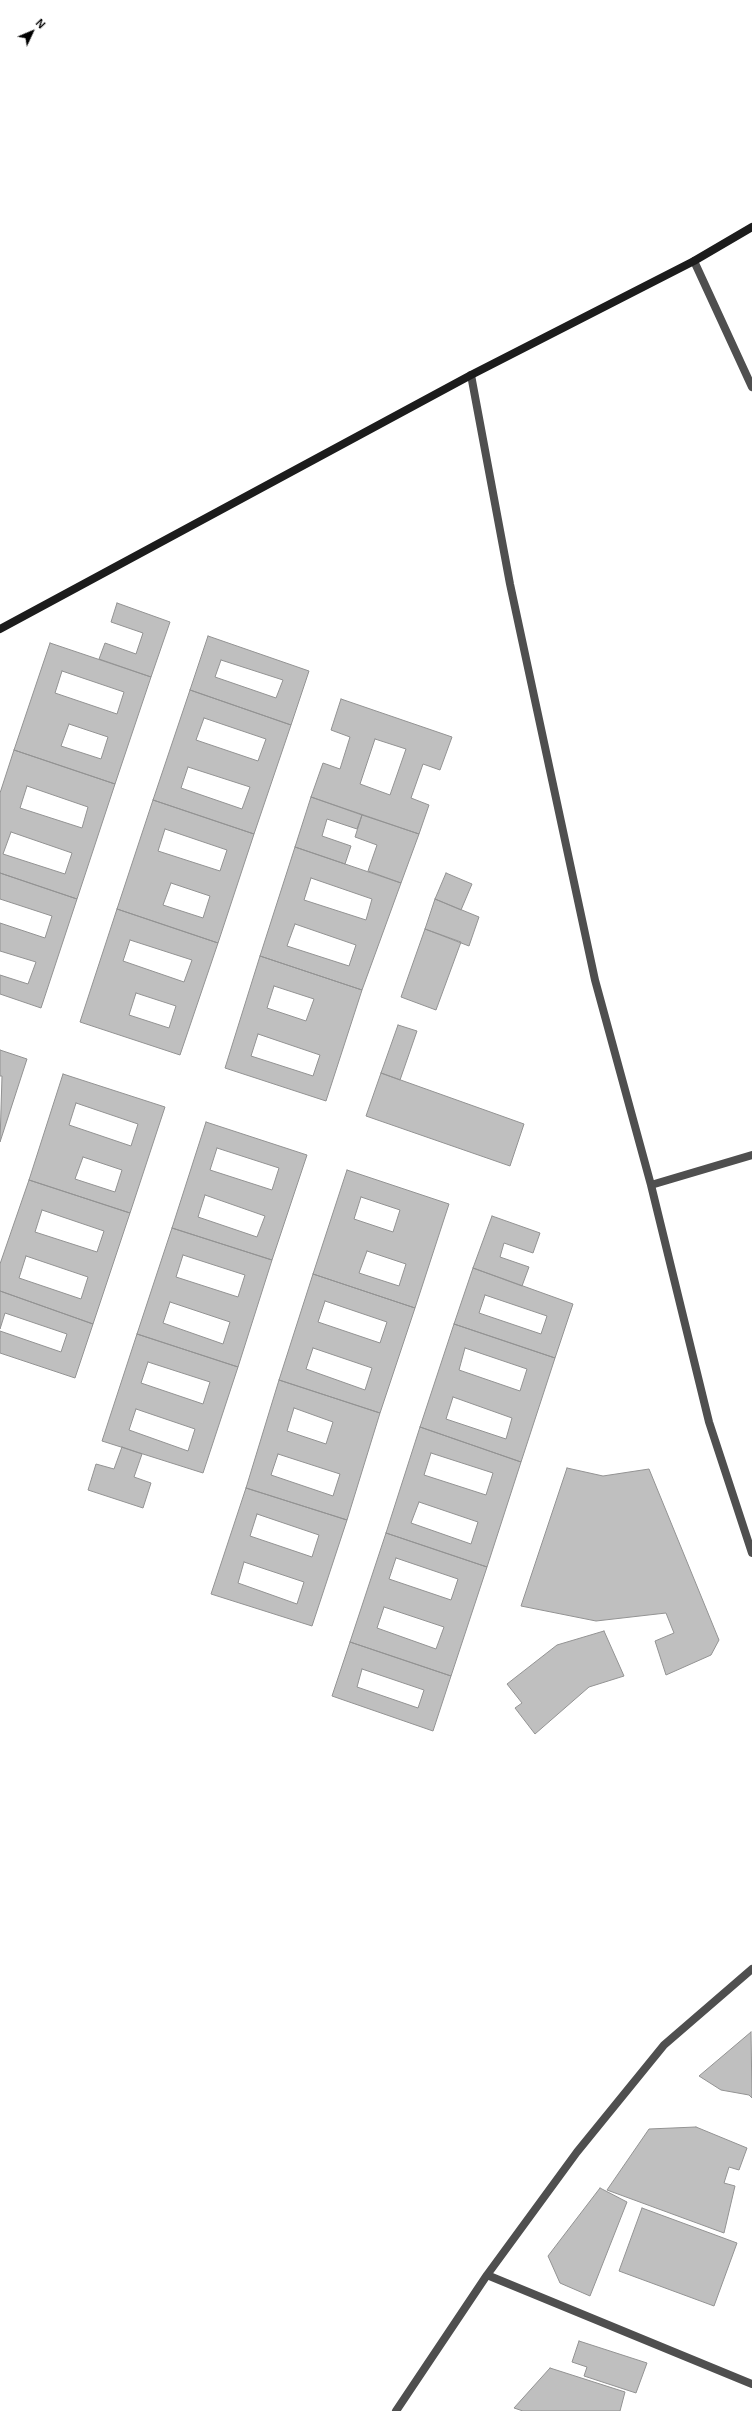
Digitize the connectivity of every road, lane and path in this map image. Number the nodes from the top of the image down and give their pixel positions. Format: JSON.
{"nodes":[{"id":1,"x":752,"y":228,"type":"edge"},
{"id":2,"x":694,"y":261,"type":"junction"},
{"id":3,"x":471,"y":375,"type":"junction"},
{"id":4,"x":752,"y":387,"type":"edge"},
{"id":5,"x":0,"y":629,"type":"edge"},
{"id":6,"x":752,"y":1155,"type":"edge"},
{"id":7,"x":651,"y":1185,"type":"junction"},
{"id":8,"x":752,"y":1553,"type":"edge"},
{"id":9,"x":752,"y":1969,"type":"edge"},
{"id":10,"x":487,"y":2275,"type":"junction"},
{"id":11,"x":752,"y":2384,"type":"edge"},
{"id":12,"x":396,"y":2411,"type":"edge"}],
"edges":[{"from":1,"to":2,"type":"main road"},
{"from":2,"to":3,"type":"main road"},
{"from":2,"to":4,"type":"street"},
{"from":3,"to":5,"type":"main road"},
{"from":3,"to":7,"type":"street"},
{"from":6,"to":7,"type":"street"},
{"from":7,"to":8,"type":"street"},
{"from":9,"to":10,"type":"street"},
{"from":10,"to":11,"type":"street"},
{"from":10,"to":12,"type":"street"}]}
